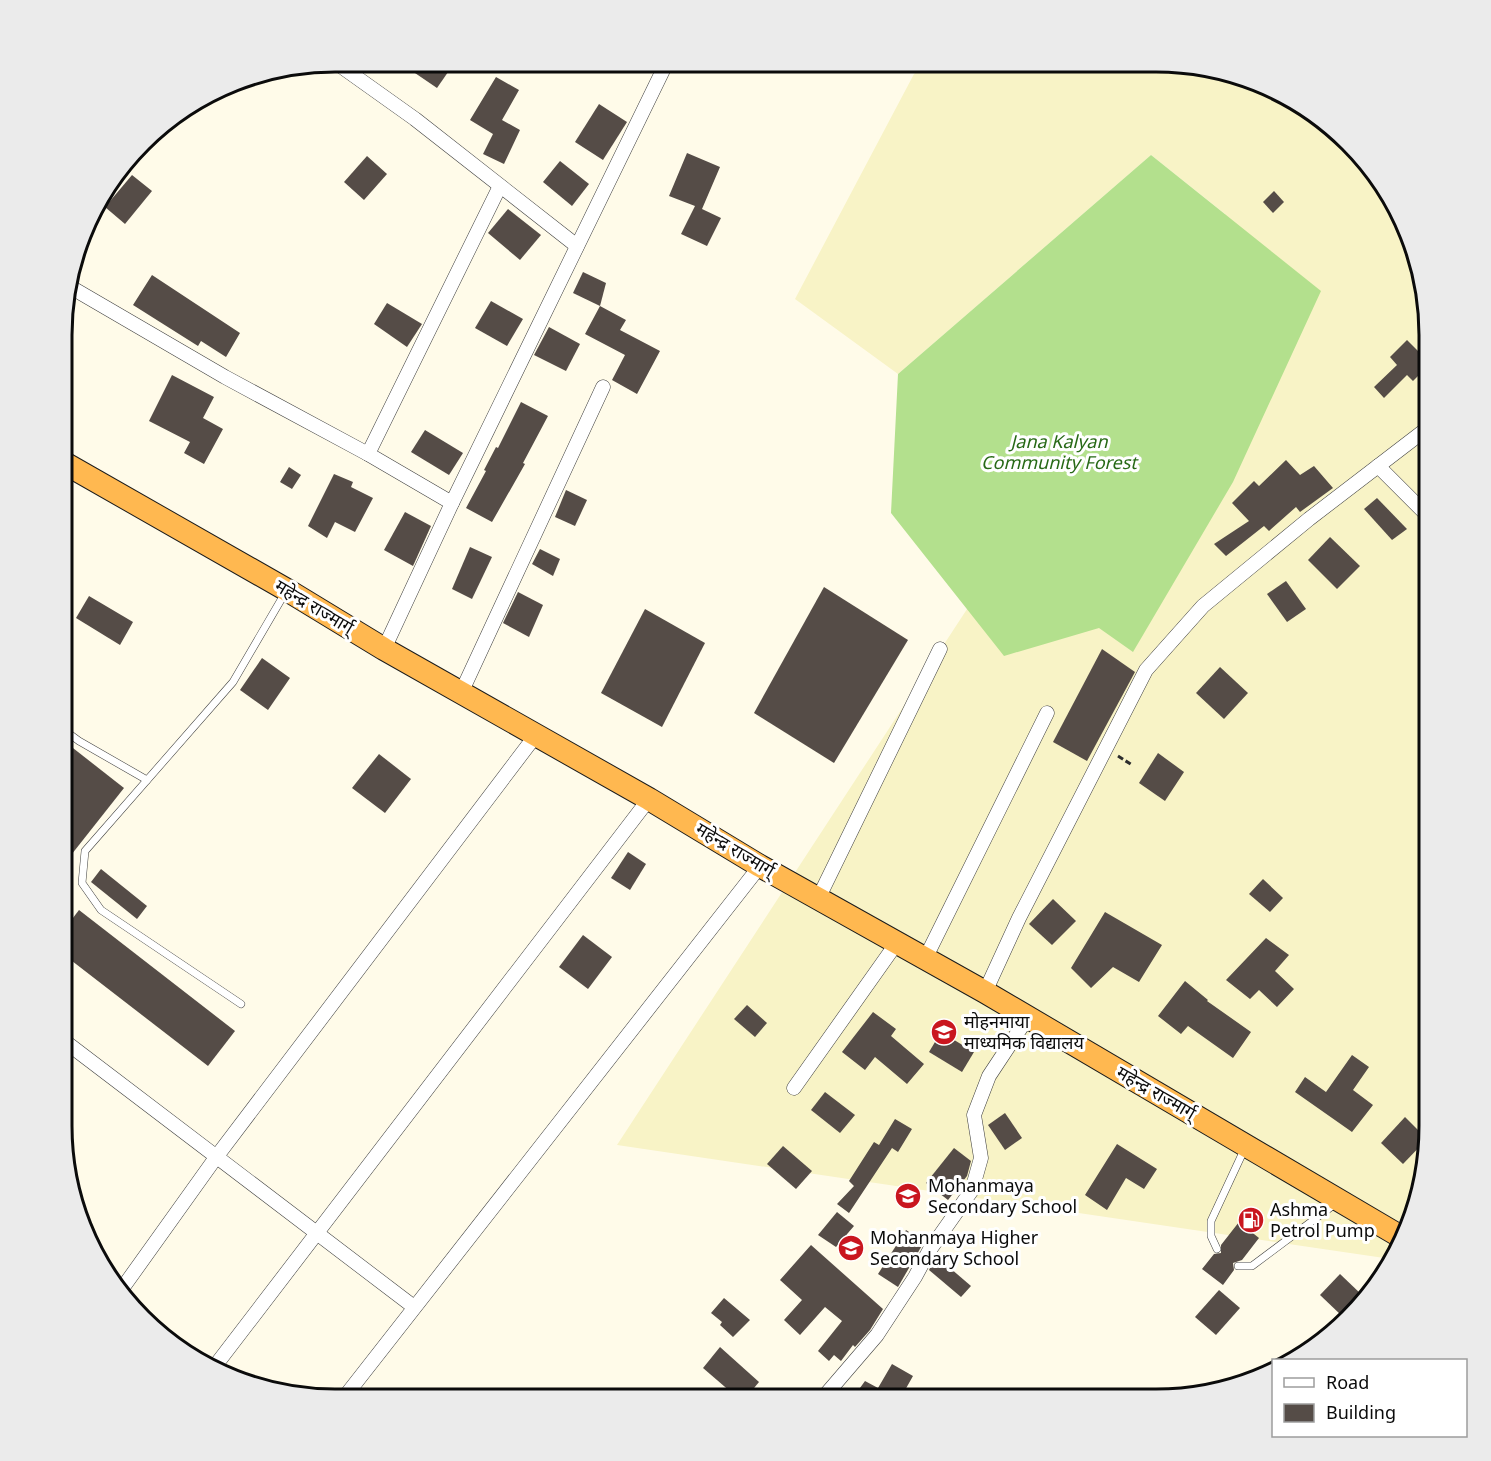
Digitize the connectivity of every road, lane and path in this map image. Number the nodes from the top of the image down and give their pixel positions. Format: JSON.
{"nodes":[{"id":1,"x":349,"y":72,"type":"edge"},
{"id":2,"x":662,"y":72,"type":"edge"},
{"id":3,"x":500,"y":186,"type":"junction"},
{"id":4,"x":577,"y":246,"type":"junction"},
{"id":5,"x":76,"y":290,"type":"edge"},
{"id":6,"x":603,"y":387,"type":"dead end"},
{"id":7,"x":1419,"y":435,"type":"edge"},
{"id":8,"x":368,"y":454,"type":"junction"},
{"id":9,"x":1378,"y":466,"type":"junction"},
{"id":10,"x":72,"y":467,"type":"edge"},
{"id":11,"x":452,"y":503,"type":"junction"},
{"id":12,"x":1419,"y":507,"type":"edge"},
{"id":13,"x":287,"y":590,"type":"junction"},
{"id":14,"x":384,"y":649,"type":"junction"},
{"id":15,"x":940,"y":650,"type":"dead end"},
{"id":16,"x":461,"y":693,"type":"junction"},
{"id":17,"x":1047,"y":713,"type":"dead end"},
{"id":18,"x":536,"y":735,"type":"junction"},
{"id":19,"x":72,"y":736,"type":"edge"},
{"id":20,"x":147,"y":780,"type":"junction"},
{"id":21,"x":649,"y":799,"type":"junction"},
{"id":22,"x":760,"y":866,"type":"junction"},
{"id":23,"x":818,"y":899,"type":"junction"},
{"id":24,"x":897,"y":944,"type":"junction"},
{"id":25,"x":925,"y":959,"type":"junction"},
{"id":26,"x":985,"y":992,"type":"junction"},
{"id":27,"x":241,"y":1004,"type":"dead end"},
{"id":28,"x":1028,"y":1017,"type":"junction"},
{"id":29,"x":72,"y":1047,"type":"edge"},
{"id":30,"x":794,"y":1088,"type":"dead end"},
{"id":31,"x":1246,"y":1146,"type":"junction"},
{"id":32,"x":217,"y":1156,"type":"junction"},
{"id":33,"x":1339,"y":1200,"type":"junction"},
{"id":34,"x":317,"y":1233,"type":"junction"},
{"id":35,"x":1396,"y":1234,"type":"edge"},
{"id":36,"x":1218,"y":1249,"type":"dead end"},
{"id":37,"x":1238,"y":1266,"type":"dead end"},
{"id":38,"x":125,"y":1285,"type":"edge"},
{"id":39,"x":414,"y":1307,"type":"junction"},
{"id":40,"x":218,"y":1362,"type":"edge"},
{"id":41,"x":351,"y":1389,"type":"edge"},
{"id":42,"x":835,"y":1389,"type":"edge"}],
"edges":[{"from":1,"to":3,"type":"street"},
{"from":2,"to":4,"type":"street"},
{"from":3,"to":4,"type":"street"},
{"from":3,"to":8,"type":"street"},
{"from":4,"to":11,"type":"street"},
{"from":5,"to":8,"type":"street"},
{"from":6,"to":16,"type":"street"},
{"from":7,"to":9,"type":"street"},
{"from":8,"to":11,"type":"street"},
{"from":9,"to":12,"type":"street"},
{"from":9,"to":26,"type":"street"},
{"from":10,"to":13,"type":"highway","name":"महेन्द्र राज्मार्ग्"},
{"from":11,"to":14,"type":"street"},
{"from":13,"to":14,"type":"highway","name":"महेन्द्र राज्मार्ग्"},
{"from":13,"to":20,"type":"lane"},
{"from":14,"to":16,"type":"highway","name":"महेन्द्र राज्मार्ग्"},
{"from":15,"to":23,"type":"street"},
{"from":16,"to":18,"type":"highway","name":"महेन्द्र राज्मार्ग्"},
{"from":17,"to":25,"type":"street"},
{"from":18,"to":21,"type":"highway","name":"महेन्द्र राज्मार्ग्"},
{"from":18,"to":32,"type":"street"},
{"from":19,"to":20,"type":"lane"},
{"from":20,"to":27,"type":"lane"},
{"from":21,"to":22,"type":"highway","name":"महेन्द्र राज्मार्ग्"},
{"from":21,"to":34,"type":"street"},
{"from":22,"to":23,"type":"highway","name":"महेन्द्र राज्मार्ग्"},
{"from":22,"to":39,"type":"street"},
{"from":23,"to":24,"type":"highway","name":"महेन्द्र राज्मार्ग्"},
{"from":24,"to":25,"type":"highway","name":"महेन्द्र राज्मार्ग्"},
{"from":24,"to":30,"type":"street"},
{"from":25,"to":26,"type":"highway","name":"महेन्द्र राज्मार्ग्"},
{"from":26,"to":28,"type":"highway","name":"महेन्द्र राज्मार्ग्"},
{"from":28,"to":31,"type":"highway","name":"महेन्द्र राज्मार्ग्"},
{"from":28,"to":42,"type":"street"},
{"from":29,"to":32,"type":"street"},
{"from":31,"to":33,"type":"highway","name":"महेन्द्र राज्मार्ग्"},
{"from":31,"to":36,"type":"lane"},
{"from":32,"to":34,"type":"street"},
{"from":32,"to":38,"type":"street"},
{"from":33,"to":35,"type":"highway","name":"महेन्द्र राज्मार्ग्"},
{"from":33,"to":37,"type":"lane"},
{"from":34,"to":39,"type":"street"},
{"from":34,"to":40,"type":"street"},
{"from":39,"to":41,"type":"street"}]}
